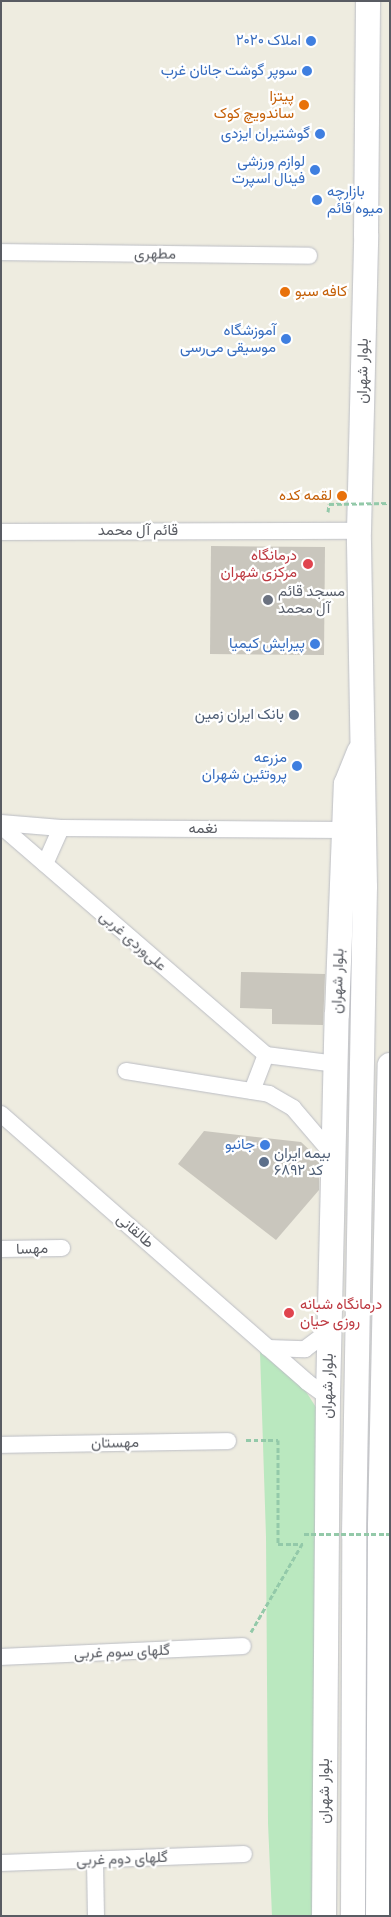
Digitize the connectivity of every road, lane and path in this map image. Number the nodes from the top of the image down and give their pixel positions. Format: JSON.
{"nodes":[{"id":1,"x":368,"y":1,"type":"edge"},
{"id":2,"x":1,"y":252,"type":"edge"},
{"id":3,"x":309,"y":256,"type":"dead end"},
{"id":4,"x":390,"y":503,"type":"edge"},
{"id":5,"x":329,"y":504,"type":"dead end"},
{"id":6,"x":359,"y":531,"type":"junction"},
{"id":7,"x":1,"y":532,"type":"edge"},
{"id":8,"x":363,"y":740,"type":"junction"},
{"id":9,"x":1,"y":825,"type":"edge"},
{"id":10,"x":61,"y":828,"type":"junction"},
{"id":11,"x":344,"y":830,"type":"junction"},
{"id":12,"x":45,"y":864,"type":"junction"},
{"id":13,"x":266,"y":1055,"type":"junction"},
{"id":14,"x":336,"y":1064,"type":"junction"},
{"id":15,"x":390,"y":1066,"type":"edge"},
{"id":16,"x":126,"y":1071,"type":"dead end"},
{"id":17,"x":252,"y":1091,"type":"junction"},
{"id":18,"x":1,"y":1114,"type":"edge"},
{"id":19,"x":334,"y":1156,"type":"junction"},
{"id":20,"x":62,"y":1248,"type":"dead end"},
{"id":21,"x":1,"y":1250,"type":"edge"},
{"id":22,"x":329,"y":1332,"type":"junction"},
{"id":23,"x":268,"y":1348,"type":"junction"},
{"id":24,"x":328,"y":1397,"type":"junction"},
{"id":25,"x":228,"y":1441,"type":"joint"},
{"id":26,"x":1,"y":1445,"type":"edge"},
{"id":27,"x":304,"y":1534,"type":"dead end"},
{"id":28,"x":390,"y":1534,"type":"edge"},
{"id":29,"x":243,"y":1646,"type":"joint"},
{"id":30,"x":1,"y":1657,"type":"edge"},
{"id":31,"x":244,"y":1854,"type":"dead end"},
{"id":32,"x":95,"y":1860,"type":"junction"},
{"id":33,"x":1,"y":1863,"type":"edge"},
{"id":34,"x":96,"y":1916,"type":"edge"},
{"id":35,"x":324,"y":1916,"type":"edge"},
{"id":36,"x":353,"y":1916,"type":"edge"},
{"id":37,"x":378,"y":1916,"type":"edge"}],
"edges":[{"from":1,"to":6,"type":"main road","name":"بلوار شهران"},
{"from":2,"to":3,"type":"street","name":"مطهری"},
{"from":4,"to":5,"type":"path","bridge":true},
{"from":6,"to":7,"type":"street","name":"قائم آل محمد"},
{"from":6,"to":8,"type":"main road","name":"بلوار شهران"},
{"from":8,"to":11,"type":"main road","name":"بلوار شهران"},
{"from":8,"to":36,"type":"main road","name":"بلوار شهران"},
{"from":9,"to":10,"type":"street","name":"نغمه"},
{"from":9,"to":12,"type":"street","name":"علی‌وردی غربی"},
{"from":10,"to":11,"type":"street","name":"نغمه"},
{"from":10,"to":12,"type":"street"},
{"from":11,"to":14,"type":"main road","name":"بلوار شهران"},
{"from":12,"to":13,"type":"street","name":"علی‌وردی غربی"},
{"from":13,"to":14,"type":"street"},
{"from":13,"to":17,"type":"street"},
{"from":14,"to":19,"type":"main road","name":"بلوار شهران"},
{"from":15,"to":37,"type":"main road"},
{"from":16,"to":17,"type":"street"},
{"from":17,"to":19,"type":"street"},
{"from":18,"to":23,"type":"street","name":"طالقانی"},
{"from":19,"to":22,"type":"main road","name":"بلوار شهران"},
{"from":20,"to":21,"type":"street","name":"مهسا"},
{"from":22,"to":23,"type":"street"},
{"from":22,"to":24,"type":"main road","name":"بلوار شهران"},
{"from":23,"to":24,"type":"street","name":"طالقانی"},
{"from":24,"to":35,"type":"main road","name":"بلوار شهران"},
{"from":25,"to":26,"type":"street","name":"مهستان"},
{"from":25,"to":29,"type":"path"},
{"from":27,"to":28,"type":"path","bridge":true},
{"from":29,"to":30,"type":"street","name":"گلهای سوم غربی"},
{"from":31,"to":32,"type":"street","name":"گلهای دوم غربی"},
{"from":32,"to":33,"type":"street","name":"گلهای دوم غربی"},
{"from":32,"to":34,"type":"street"}]}
